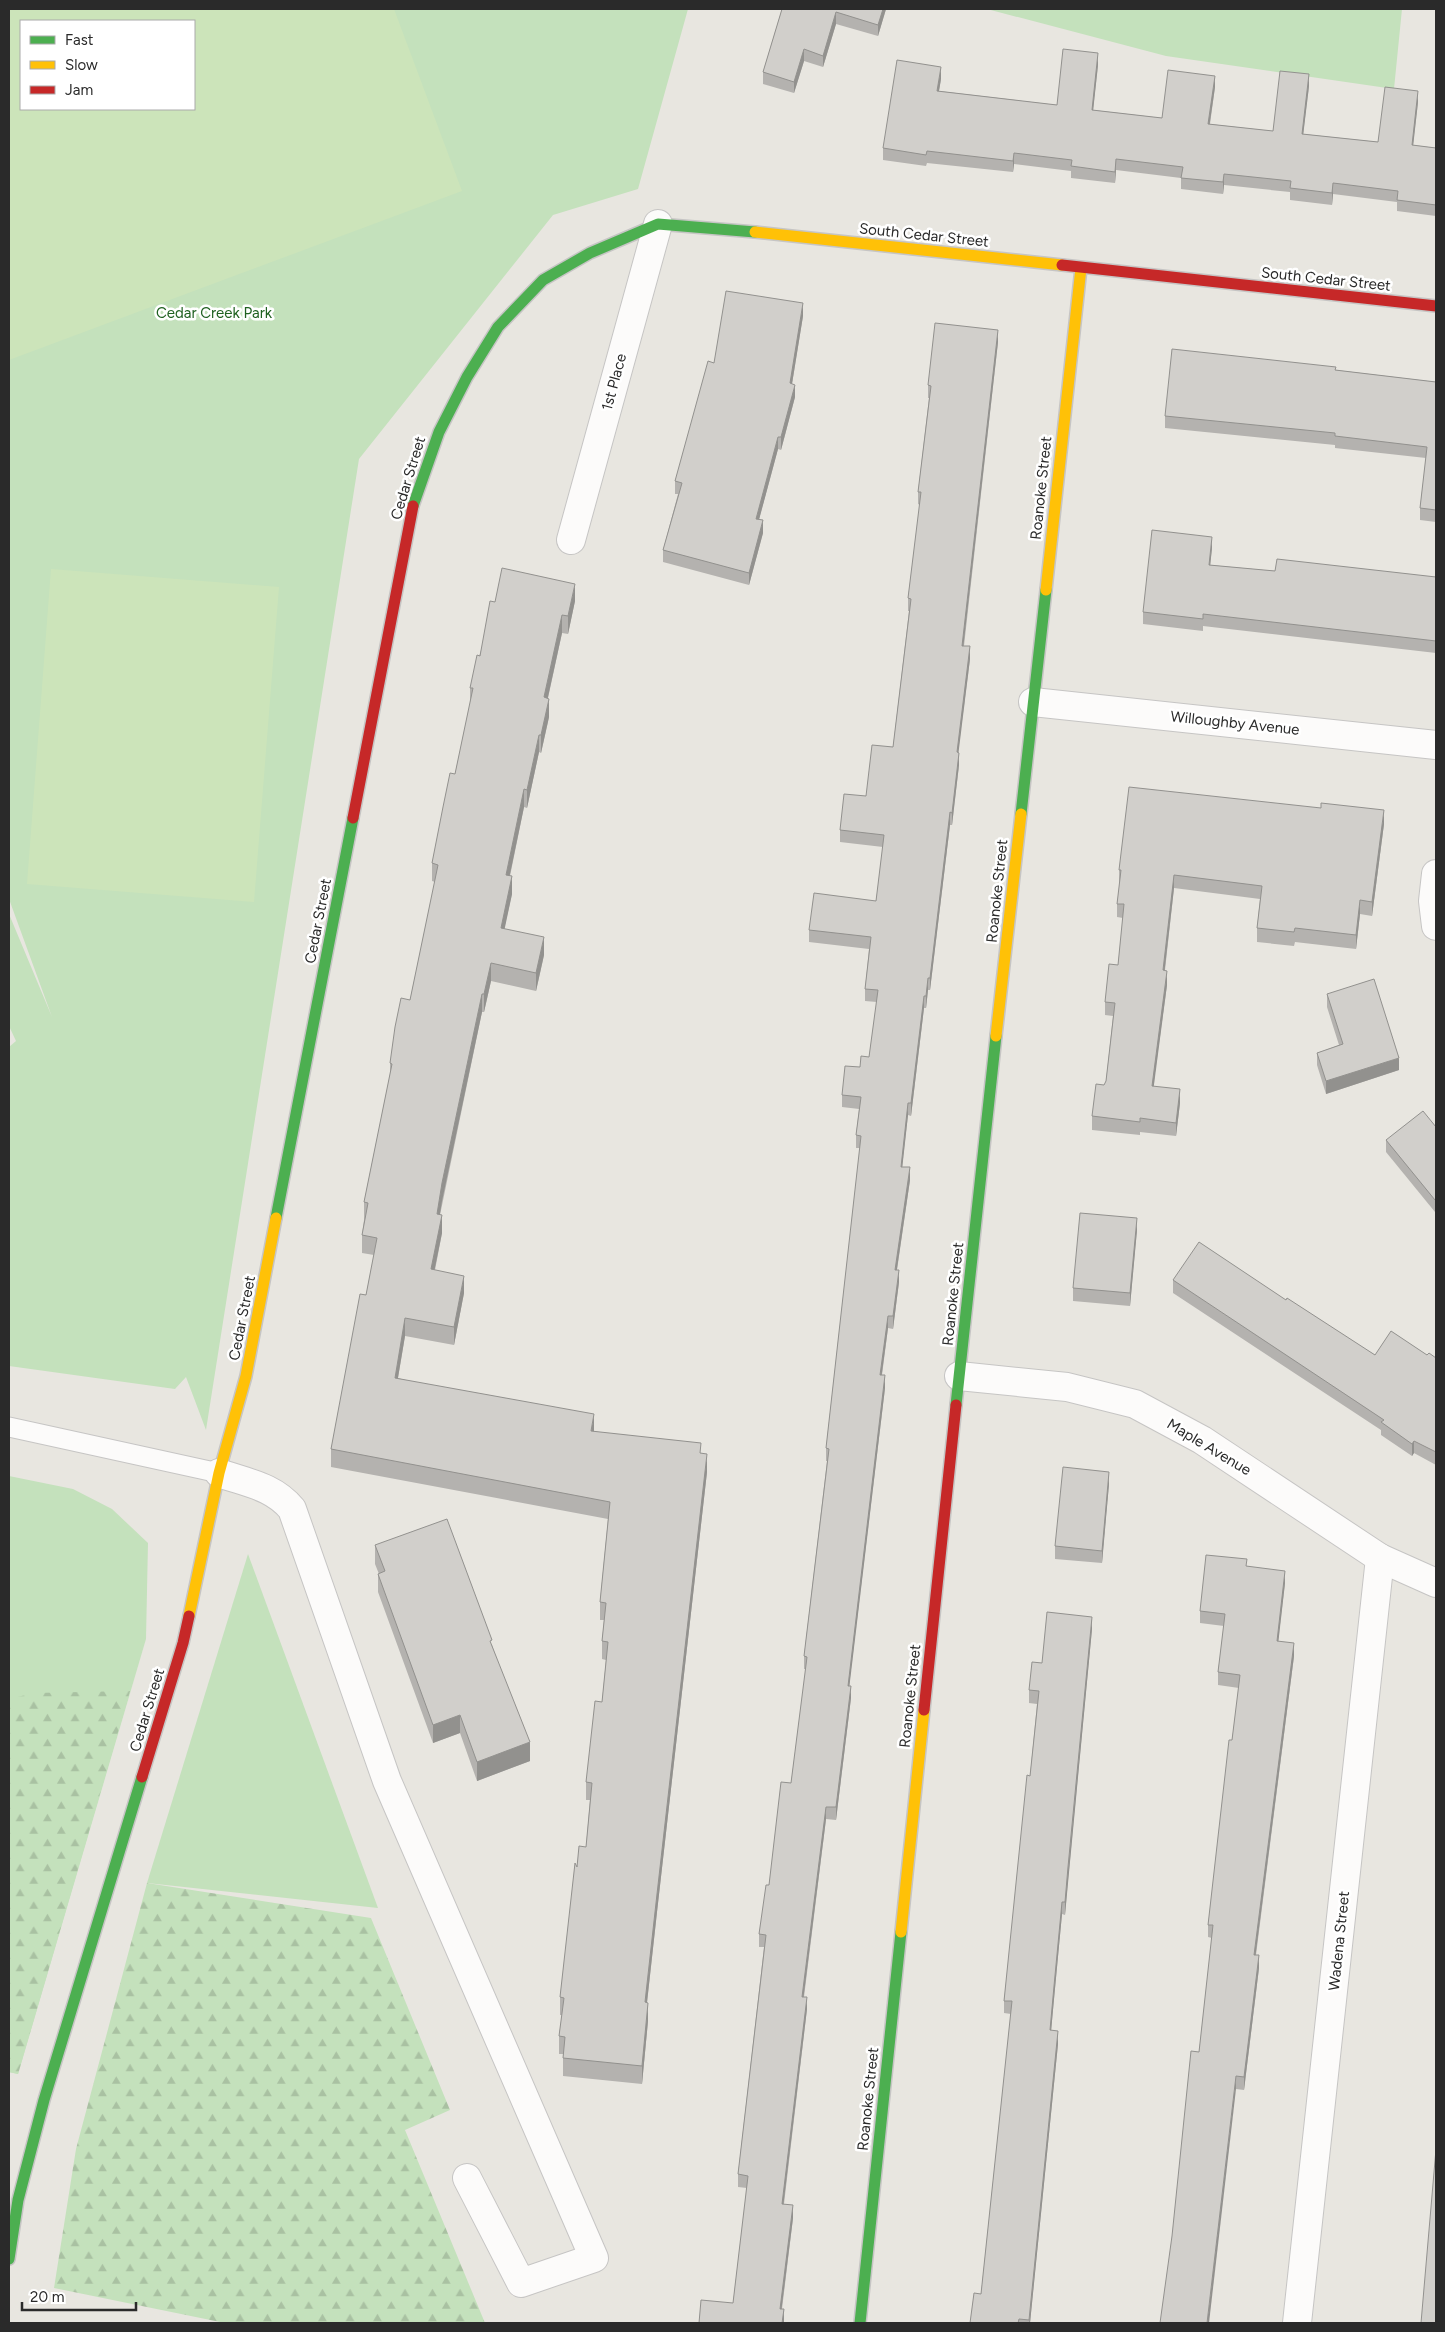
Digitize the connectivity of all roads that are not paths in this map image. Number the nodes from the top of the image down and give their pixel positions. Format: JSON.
{"nodes":[{"id":1,"x":658,"y":224,"type":"junction"},
{"id":2,"x":1081,"y":268,"type":"junction"},
{"id":3,"x":1436,"y":306,"type":"edge"},
{"id":4,"x":467,"y":377,"type":"joint"},
{"id":5,"x":571,"y":540,"type":"dead end"},
{"id":6,"x":1033,"y":702,"type":"junction"},
{"id":7,"x":1436,"y":745,"type":"edge"},
{"id":8,"x":1436,"y":874,"type":"edge"},
{"id":9,"x":1436,"y":926,"type":"edge"},
{"id":10,"x":959,"y":1376,"type":"junction"},
{"id":11,"x":9,"y":1427,"type":"edge"},
{"id":12,"x":219,"y":1474,"type":"junction"},
{"id":13,"x":1380,"y":1558,"type":"junction"},
{"id":14,"x":1436,"y":1583,"type":"edge"},
{"id":15,"x":467,"y":2178,"type":"dead end"},
{"id":16,"x":9,"y":2259,"type":"edge"},
{"id":17,"x":860,"y":2323,"type":"edge"},
{"id":18,"x":1297,"y":2323,"type":"edge"}],
"edges":[{"from":1,"to":2,"type":"street","name":"South Cedar Street"},
{"from":1,"to":4,"type":"street","name":"South Cedar Street"},
{"from":1,"to":5,"type":"street","name":"1st Place"},
{"from":2,"to":3,"type":"street","name":"South Cedar Street"},
{"from":2,"to":6,"type":"street","name":"Roanoke Street"},
{"from":4,"to":12,"type":"street","name":"Cedar Street"},
{"from":6,"to":7,"type":"street","name":"Willoughby Avenue"},
{"from":6,"to":10,"type":"street","name":"Roanoke Street"},
{"from":8,"to":9,"type":"street"},
{"from":10,"to":13,"type":"street","name":"Maple Avenue"},
{"from":10,"to":17,"type":"street","name":"Roanoke Street"},
{"from":11,"to":12,"type":"lane"},
{"from":12,"to":15,"type":"street"},
{"from":12,"to":16,"type":"street","name":"Cedar Street"},
{"from":13,"to":14,"type":"street","name":"Maple Avenue"},
{"from":13,"to":18,"type":"street","name":"Wadena Street"}]}
